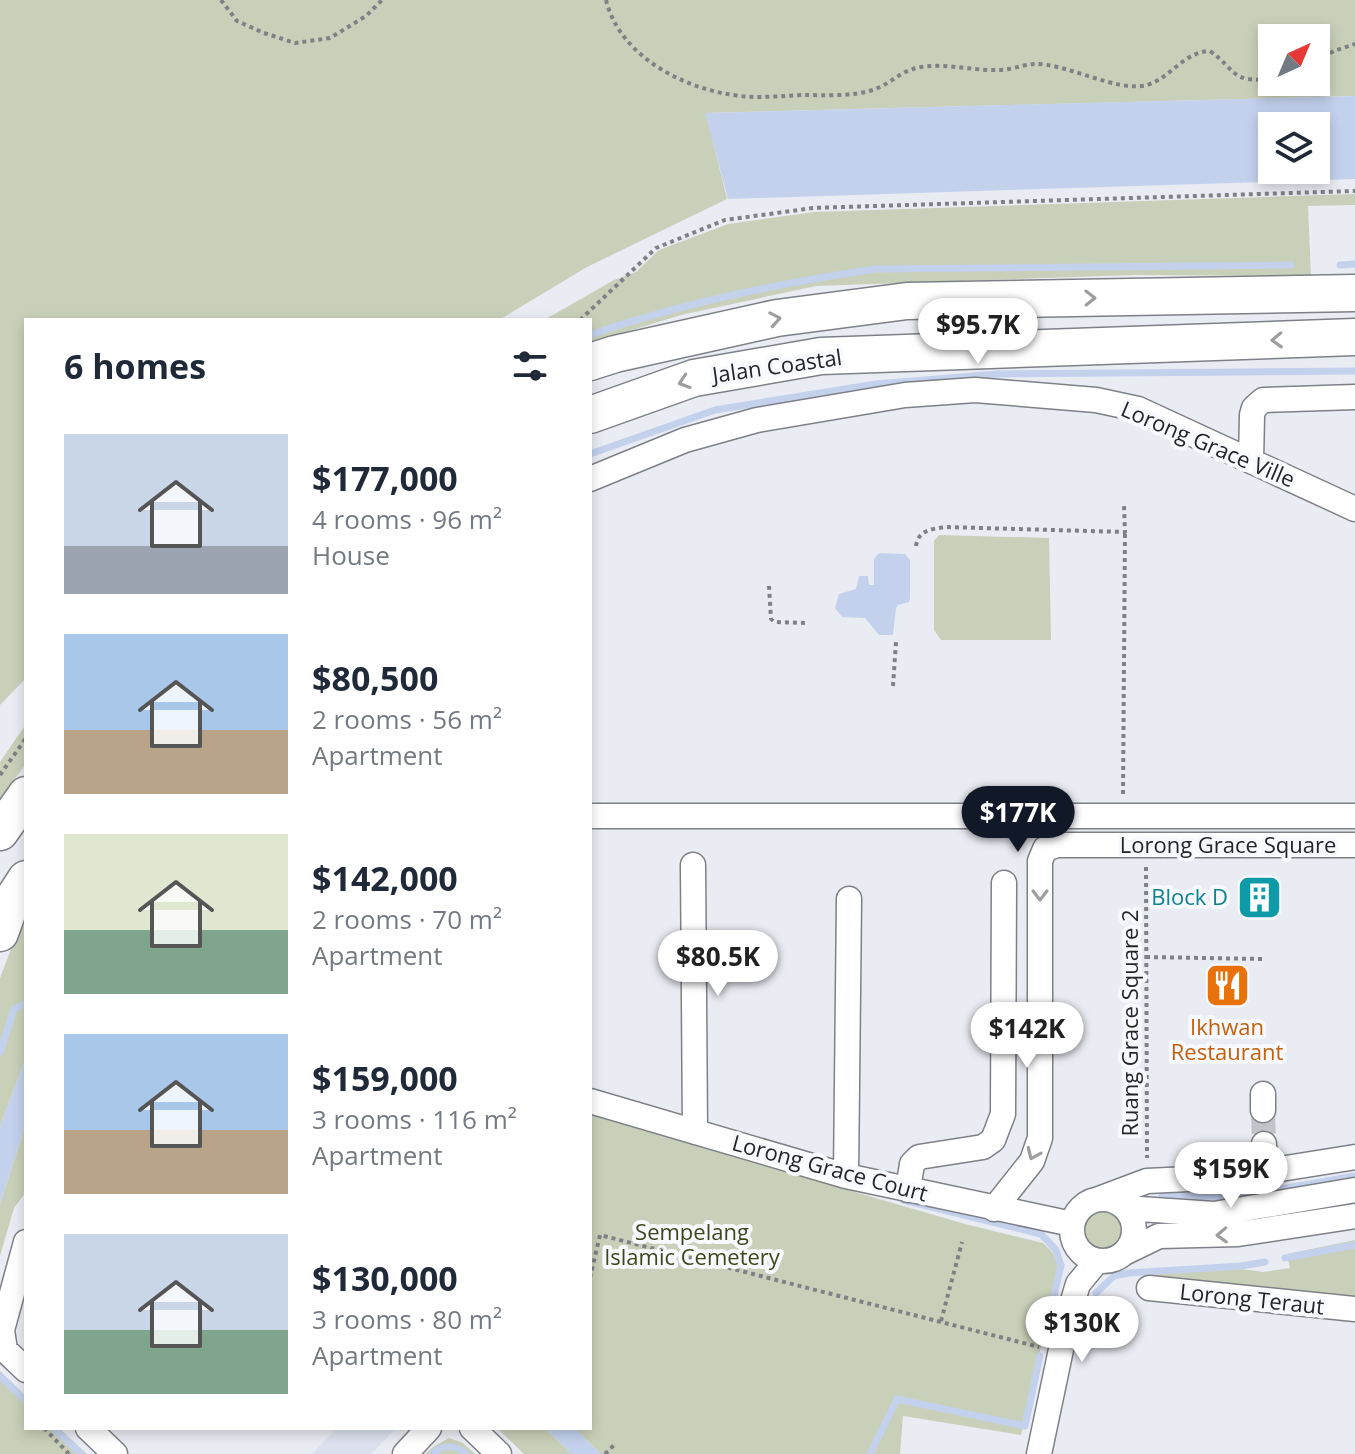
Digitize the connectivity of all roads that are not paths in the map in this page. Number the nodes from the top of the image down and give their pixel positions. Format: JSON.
{"nodes":[{"id":1,"x":1355,"y":293,"type":"edge"},
{"id":2,"x":1355,"y":337,"type":"edge"},
{"id":3,"x":592,"y":361,"type":"edge"},
{"id":4,"x":1355,"y":397,"type":"edge"},
{"id":5,"x":592,"y":414,"type":"edge"},
{"id":6,"x":1251,"y":461,"type":"junction"},
{"id":7,"x":592,"y":478,"type":"edge"},
{"id":8,"x":1355,"y":509,"type":"edge"},
{"id":9,"x":24,"y":798,"type":"edge"},
{"id":10,"x":592,"y":816,"type":"edge"},
{"id":11,"x":1355,"y":816,"type":"edge"},
{"id":12,"x":0,"y":832,"type":"edge"},
{"id":13,"x":1355,"y":845,"type":"edge"},
{"id":14,"x":693,"y":865,"type":"dead end"},
{"id":15,"x":24,"y":882,"type":"edge"},
{"id":16,"x":1004,"y":883,"type":"dead end"},
{"id":17,"x":849,"y":899,"type":"dead end"},
{"id":18,"x":0,"y":933,"type":"edge"},
{"id":19,"x":592,"y":1102,"type":"edge"},
{"id":20,"x":695,"y":1132,"type":"junction"},
{"id":21,"x":1264,"y":1144,"type":"tunnel mouth"},
{"id":22,"x":1355,"y":1157,"type":"edge"},
{"id":23,"x":1265,"y":1171,"type":"junction"},
{"id":24,"x":846,"y":1176,"type":"junction"},
{"id":25,"x":908,"y":1190,"type":"junction"},
{"id":26,"x":1355,"y":1190,"type":"edge"},
{"id":27,"x":1099,"y":1199,"type":"junction"},
{"id":28,"x":1125,"y":1208,"type":"junction"},
{"id":29,"x":994,"y":1209,"type":"junction"},
{"id":30,"x":1355,"y":1216,"type":"edge"},
{"id":31,"x":1072,"y":1224,"type":"junction"},
{"id":32,"x":24,"y":1249,"type":"edge"},
{"id":33,"x":1124,"y":1253,"type":"junction"},
{"id":34,"x":1097,"y":1261,"type":"junction"},
{"id":35,"x":1149,"y":1288,"type":"dead end"},
{"id":36,"x":1355,"y":1309,"type":"edge"},
{"id":37,"x":24,"y":1368,"type":"edge"},
{"id":38,"x":90,"y":1430,"type":"edge"},
{"id":39,"x":427,"y":1430,"type":"edge"},
{"id":40,"x":474,"y":1430,"type":"edge"},
{"id":41,"x":115,"y":1454,"type":"edge"},
{"id":42,"x":405,"y":1454,"type":"edge"},
{"id":43,"x":499,"y":1454,"type":"edge"},
{"id":44,"x":1039,"y":1454,"type":"edge"}],
"edges":[{"from":3,"to":1,"type":"highway","name":"Jalan Coastal","one_way":true},
{"from":2,"to":5,"type":"highway","name":"Jalan Coastal","one_way":true},
{"from":4,"to":6,"type":"street"},
{"from":6,"to":7,"type":"street","name":"Lorong Grace Ville"},
{"from":6,"to":8,"type":"street","name":"Lorong Grace Ville"},
{"from":9,"to":12,"type":"highway"},
{"from":10,"to":11,"type":"street"},
{"from":13,"to":29,"type":"street","name":"Lorong Grace Square","one_way":true},
{"from":14,"to":20,"type":"street"},
{"from":15,"to":18,"type":"highway"},
{"from":16,"to":25,"type":"street"},
{"from":17,"to":24,"type":"street"},
{"from":19,"to":20,"type":"street","name":"Lorong Grace Court"},
{"from":20,"to":24,"type":"street","name":"Lorong Grace Court"},
{"from":21,"to":23,"type":"street"},
{"from":22,"to":23,"type":"street"},
{"from":23,"to":27,"type":"street"},
{"from":24,"to":25,"type":"street","name":"Lorong Grace Court"},
{"from":25,"to":29,"type":"street","name":"Lorong Grace Court"},
{"from":26,"to":28,"type":"street"},
{"from":27,"to":28,"type":"street"},
{"from":27,"to":31,"type":"street"},
{"from":28,"to":33,"type":"street"},
{"from":29,"to":31,"type":"street","name":"Lorong Grace Court"},
{"from":30,"to":33,"type":"street","one_way":true},
{"from":31,"to":34,"type":"street"},
{"from":32,"to":37,"type":"street"},
{"from":33,"to":34,"type":"street"},
{"from":34,"to":44,"type":"street"},
{"from":35,"to":36,"type":"street","name":"Lorong Teraut"},
{"from":38,"to":41,"type":"street"},
{"from":39,"to":42,"type":"street"},
{"from":40,"to":43,"type":"street"}]}
